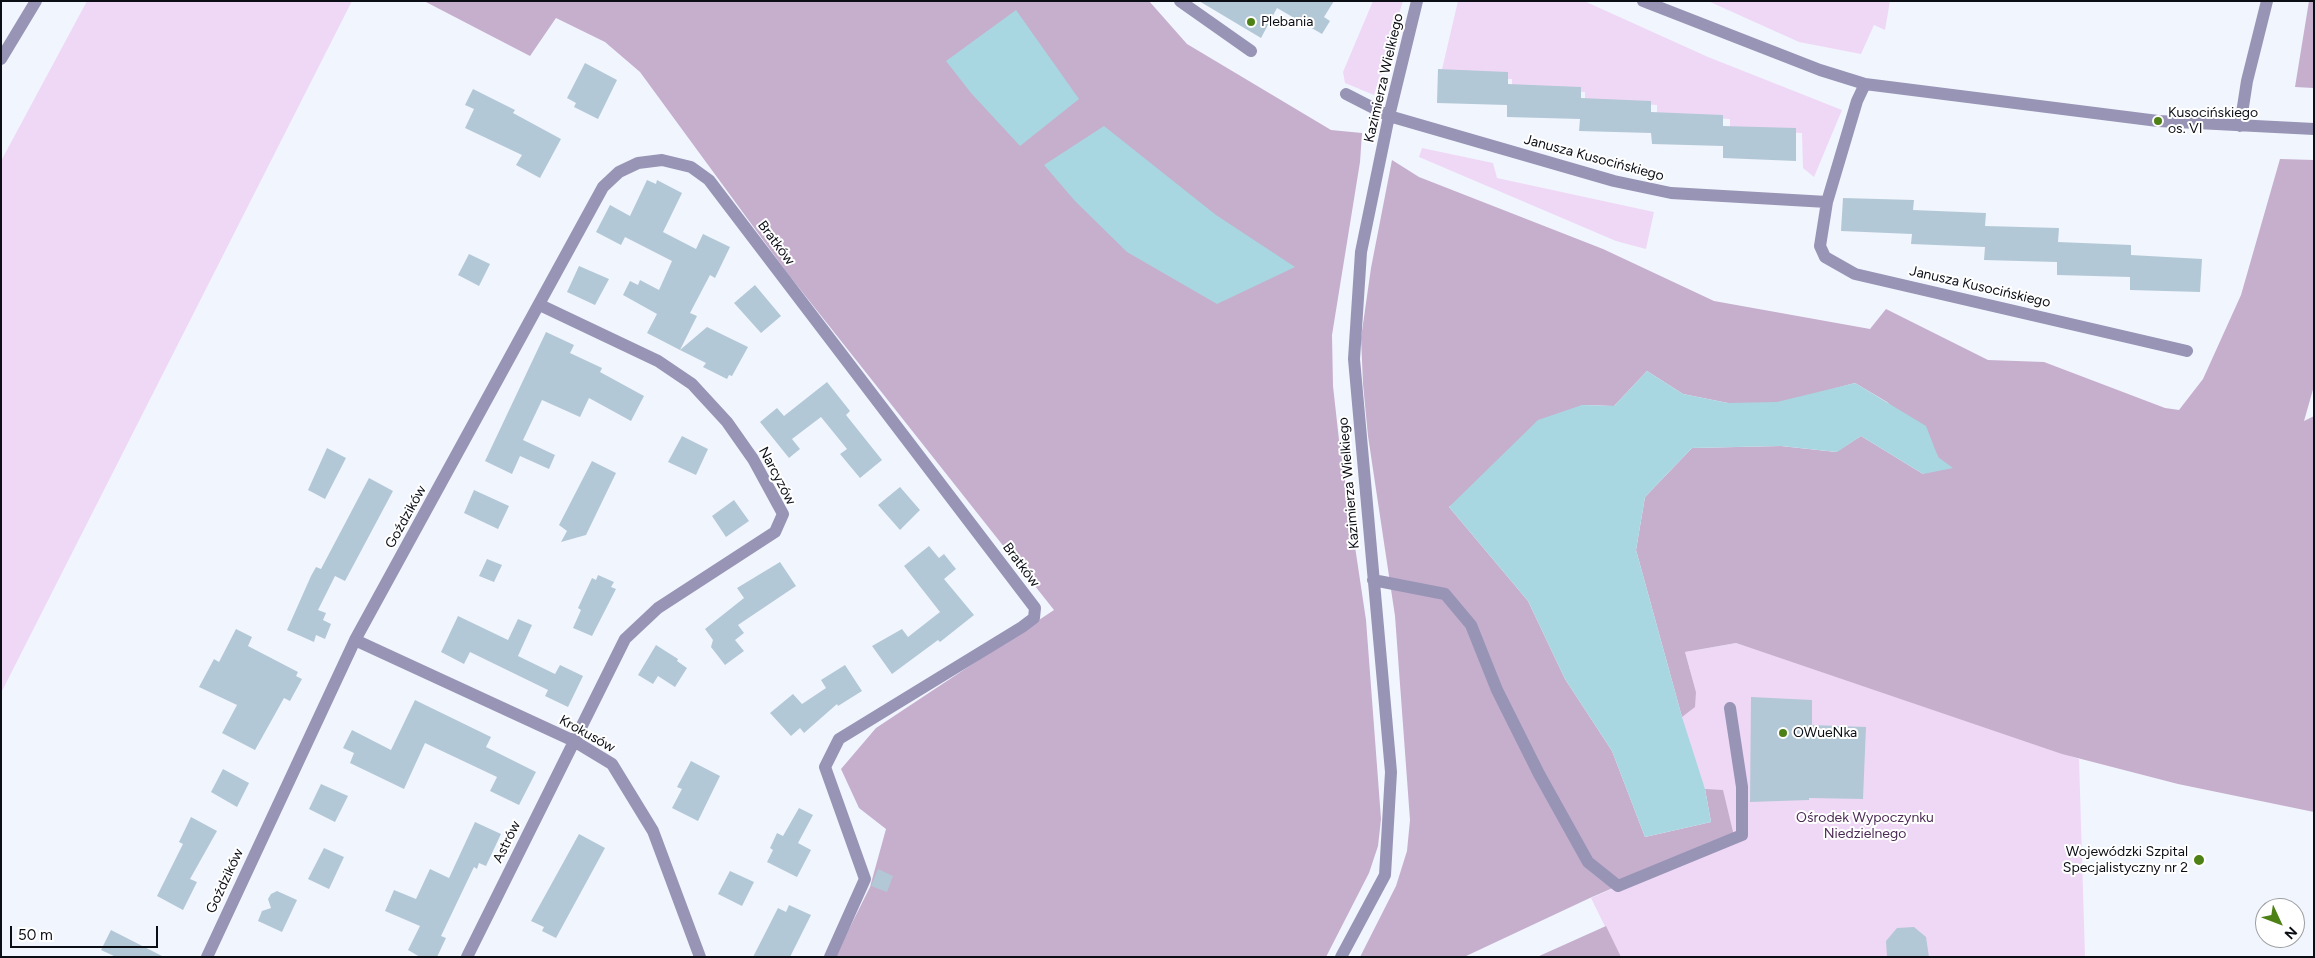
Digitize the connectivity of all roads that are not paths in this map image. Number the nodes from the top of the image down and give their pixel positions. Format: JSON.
{"nodes":[{"id":1,"x":36,"y":1,"type":"edge"},
{"id":2,"x":1180,"y":1,"type":"edge"},
{"id":3,"x":1417,"y":1,"type":"edge"},
{"id":4,"x":1643,"y":1,"type":"edge"},
{"id":5,"x":2267,"y":1,"type":"edge"},
{"id":6,"x":1250,"y":51,"type":"dead end"},
{"id":7,"x":1,"y":60,"type":"edge"},
{"id":8,"x":1865,"y":84,"type":"junction"},
{"id":9,"x":1346,"y":94,"type":"dead end"},
{"id":10,"x":1389,"y":116,"type":"junction"},
{"id":11,"x":2240,"y":126,"type":"junction"},
{"id":12,"x":2314,"y":129,"type":"edge"},
{"id":13,"x":691,"y":167,"type":"joint"},
{"id":14,"x":1827,"y":202,"type":"junction"},
{"id":15,"x":540,"y":305,"type":"junction"},
{"id":16,"x":2187,"y":350,"type":"dead end"},
{"id":17,"x":1373,"y":580,"type":"junction"},
{"id":18,"x":355,"y":640,"type":"junction"},
{"id":19,"x":1730,"y":708,"type":"dead end"},
{"id":20,"x":574,"y":741,"type":"junction"},
{"id":21,"x":207,"y":957,"type":"edge"},
{"id":22,"x":467,"y":957,"type":"edge"},
{"id":23,"x":700,"y":957,"type":"edge"},
{"id":24,"x":830,"y":957,"type":"edge"},
{"id":25,"x":1341,"y":957,"type":"edge"}],
"edges":[{"from":1,"to":7,"type":"street"},
{"from":2,"to":6,"type":"street"},
{"from":3,"to":10,"type":"street","name":"Kazimierza Wielkiego"},
{"from":4,"to":8,"type":"street"},
{"from":5,"to":11,"type":"street"},
{"from":8,"to":11,"type":"street"},
{"from":8,"to":14,"type":"street","name":"Janusza Kusocińskiego"},
{"from":9,"to":10,"type":"street","name":"Janusza Kusocińskiego"},
{"from":10,"to":14,"type":"street","name":"Janusza Kusocińskiego"},
{"from":10,"to":17,"type":"street","name":"Kazimierza Wielkiego"},
{"from":11,"to":12,"type":"street"},
{"from":13,"to":15,"type":"street","name":"Goździków"},
{"from":13,"to":24,"type":"street","name":"Bratków"},
{"from":14,"to":16,"type":"street","name":"Janusza Kusocińskiego"},
{"from":15,"to":18,"type":"street","name":"Goździków"},
{"from":15,"to":20,"type":"street","name":"Narcyzów"},
{"from":17,"to":19,"type":"street"},
{"from":17,"to":25,"type":"street","name":"Kazimierza Wielkiego"},
{"from":18,"to":20,"type":"street","name":"Krokusów"},
{"from":18,"to":21,"type":"street","name":"Goździków"},
{"from":20,"to":22,"type":"street","name":"Astrów"},
{"from":20,"to":23,"type":"street","name":"Krokusów"}]}
